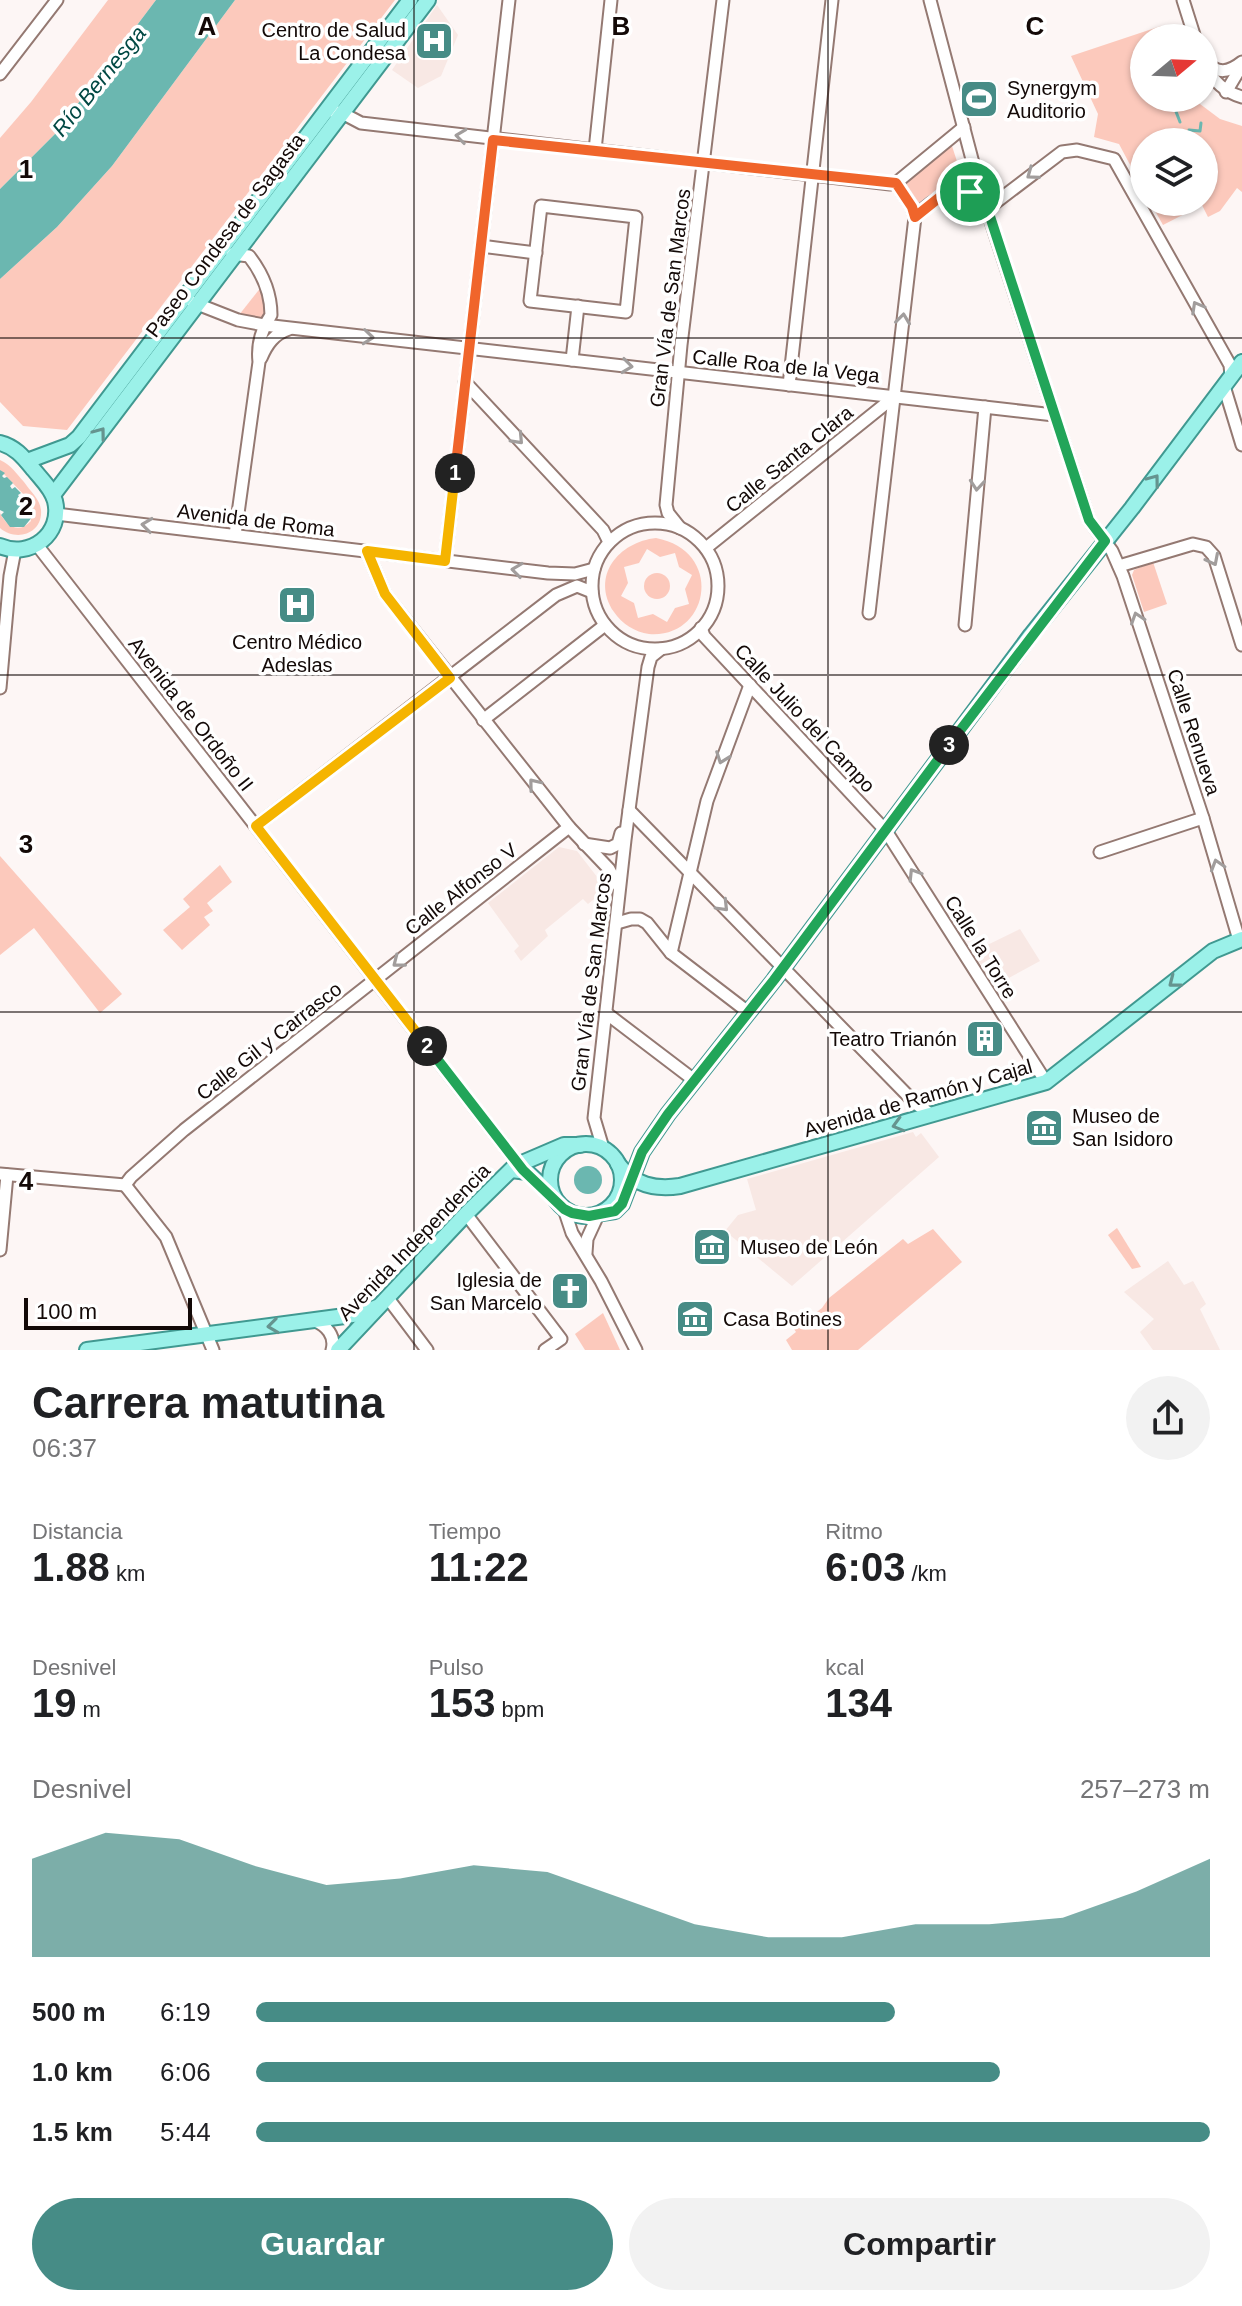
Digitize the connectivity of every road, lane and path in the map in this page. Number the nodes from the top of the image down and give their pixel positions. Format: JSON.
{"nodes":[{"id":1,"x":57,"y":0,"type":"edge"},
{"id":2,"x":410,"y":0,"type":"edge"},
{"id":3,"x":428,"y":0,"type":"edge"},
{"id":4,"x":509,"y":0,"type":"edge"},
{"id":5,"x":611,"y":0,"type":"edge"},
{"id":6,"x":723,"y":0,"type":"edge"},
{"id":7,"x":832,"y":0,"type":"edge"},
{"id":8,"x":930,"y":0,"type":"edge"},
{"id":9,"x":1183,"y":0,"type":"edge"},
{"id":10,"x":1191,"y":24,"type":"edge"},
{"id":11,"x":1242,"y":64,"type":"edge"},
{"id":12,"x":1218,"y":70,"type":"edge"},
{"id":13,"x":0,"y":74,"type":"edge"},
{"id":14,"x":1218,"y":84,"type":"edge"},
{"id":15,"x":1226,"y":92,"type":"junction"},
{"id":16,"x":1242,"y":97,"type":"edge"},
{"id":17,"x":327,"y":110,"type":"junction"},
{"id":18,"x":342,"y":113,"type":"junction"},
{"id":19,"x":964,"y":127,"type":"junction"},
{"id":20,"x":493,"y":140,"type":"junction"},
{"id":21,"x":595,"y":150,"type":"junction"},
{"id":22,"x":704,"y":163,"type":"junction"},
{"id":23,"x":812,"y":176,"type":"junction"},
{"id":24,"x":896,"y":183,"type":"junction"},
{"id":25,"x":983,"y":195,"type":"junction"},
{"id":26,"x":987,"y":209,"type":"junction"},
{"id":27,"x":915,"y":217,"type":"junction"},
{"id":28,"x":481,"y":246,"type":"junction"},
{"id":29,"x":235,"y":253,"type":"junction"},
{"id":30,"x":536,"y":253,"type":"junction"},
{"id":31,"x":217,"y":255,"type":"junction"},
{"id":32,"x":191,"y":301,"type":"junction"},
{"id":33,"x":578,"y":306,"type":"junction"},
{"id":34,"x":264,"y":325,"type":"junction"},
{"id":35,"x":291,"y":328,"type":"junction"},
{"id":36,"x":469,"y":348,"type":"junction"},
{"id":37,"x":572,"y":360,"type":"junction"},
{"id":38,"x":259,"y":362,"type":"junction"},
{"id":39,"x":1242,"y":362,"type":"edge"},
{"id":40,"x":679,"y":372,"type":"junction"},
{"id":41,"x":1228,"y":381,"type":"junction"},
{"id":42,"x":465,"y":382,"type":"junction"},
{"id":43,"x":789,"y":385,"type":"junction"},
{"id":44,"x":894,"y":397,"type":"junction"},
{"id":45,"x":985,"y":407,"type":"junction"},
{"id":46,"x":1054,"y":415,"type":"junction"},
{"id":47,"x":0,"y":443,"type":"edge"},
{"id":48,"x":1242,"y":445,"type":"edge"},
{"id":49,"x":27,"y":461,"type":"junction"},
{"id":50,"x":53,"y":495,"type":"junction"},
{"id":51,"x":666,"y":505,"type":"junction"},
{"id":52,"x":56,"y":514,"type":"junction"},
{"id":53,"x":649,"y":523,"type":"junction"},
{"id":54,"x":680,"y":528,"type":"junction"},
{"id":55,"x":235,"y":535,"type":"junction"},
{"id":56,"x":1105,"y":541,"type":"junction"},
{"id":57,"x":609,"y":542,"type":"junction"},
{"id":58,"x":37,"y":545,"type":"junction"},
{"id":59,"x":0,"y":546,"type":"edge"},
{"id":60,"x":706,"y":548,"type":"junction"},
{"id":61,"x":15,"y":550,"type":"junction"},
{"id":62,"x":367,"y":551,"type":"junction"},
{"id":63,"x":445,"y":561,"type":"junction"},
{"id":64,"x":1119,"y":566,"type":"junction"},
{"id":65,"x":594,"y":569,"type":"junction"},
{"id":66,"x":548,"y":573,"type":"junction"},
{"id":67,"x":592,"y":592,"type":"junction"},
{"id":68,"x":556,"y":595,"type":"junction"},
{"id":69,"x":869,"y":613,"type":"dead end"},
{"id":70,"x":605,"y":625,"type":"junction"},
{"id":71,"x":965,"y":625,"type":"dead end"},
{"id":72,"x":701,"y":628,"type":"junction"},
{"id":73,"x":633,"y":645,"type":"junction"},
{"id":74,"x":1242,"y":645,"type":"edge"},
{"id":75,"x":661,"y":649,"type":"junction"},
{"id":76,"x":648,"y":667,"type":"junction"},
{"id":77,"x":450,"y":678,"type":"junction"},
{"id":78,"x":750,"y":685,"type":"junction"},
{"id":79,"x":0,"y":688,"type":"edge"},
{"id":80,"x":483,"y":720,"type":"junction"},
{"id":81,"x":628,"y":815,"type":"junction"},
{"id":82,"x":1203,"y":818,"type":"junction"},
{"id":83,"x":643,"y":825,"type":"junction"},
{"id":84,"x":256,"y":826,"type":"junction"},
{"id":85,"x":569,"y":827,"type":"junction"},
{"id":86,"x":886,"y":831,"type":"junction"},
{"id":87,"x":625,"y":840,"type":"junction"},
{"id":88,"x":583,"y":844,"type":"junction"},
{"id":89,"x":1100,"y":852,"type":"dead end"},
{"id":90,"x":688,"y":870,"type":"junction"},
{"id":91,"x":620,"y":899,"type":"junction"},
{"id":92,"x":617,"y":923,"type":"junction"},
{"id":93,"x":1240,"y":940,"type":"edge"},
{"id":94,"x":671,"y":953,"type":"junction"},
{"id":95,"x":783,"y":967,"type":"junction"},
{"id":96,"x":376,"y":980,"type":"junction"},
{"id":97,"x":748,"y":1012,"type":"junction"},
{"id":98,"x":606,"y":1013,"type":"junction"},
{"id":99,"x":694,"y":1080,"type":"junction"},
{"id":100,"x":1046,"y":1082,"type":"junction"},
{"id":101,"x":932,"y":1115,"type":"junction"},
{"id":102,"x":580,"y":1145,"type":"junction"},
{"id":103,"x":603,"y":1148,"type":"junction"},
{"id":104,"x":642,"y":1152,"type":"junction"},
{"id":105,"x":618,"y":1164,"type":"junction"},
{"id":106,"x":518,"y":1168,"type":"junction"},
{"id":107,"x":3,"y":1174,"type":"edge"},
{"id":108,"x":632,"y":1179,"type":"junction"},
{"id":109,"x":125,"y":1185,"type":"junction"},
{"id":110,"x":660,"y":1188,"type":"junction"},
{"id":111,"x":559,"y":1203,"type":"junction"},
{"id":112,"x":466,"y":1214,"type":"junction"},
{"id":113,"x":600,"y":1214,"type":"junction"},
{"id":114,"x":0,"y":1250,"type":"edge"},
{"id":115,"x":587,"y":1258,"type":"junction"},
{"id":116,"x":382,"y":1302,"type":"junction"},
{"id":117,"x":315,"y":1321,"type":"junction"},
{"id":118,"x":206,"y":1334,"type":"junction"},
{"id":119,"x":87,"y":1350,"type":"edge"},
{"id":120,"x":213,"y":1350,"type":"edge"},
{"id":121,"x":335,"y":1350,"type":"edge"},
{"id":122,"x":427,"y":1350,"type":"edge"},
{"id":123,"x":545,"y":1350,"type":"edge"},
{"id":124,"x":636,"y":1350,"type":"edge"}],
"edges":[{"from":1,"to":13,"type":"street"},
{"from":2,"to":17,"type":"main road","name":"Paseo Condesa de Sagasta"},
{"from":3,"to":18,"type":"main road","name":"Paseo Condesa de Sagasta"},
{"from":4,"to":20,"type":"street"},
{"from":5,"to":21,"type":"street"},
{"from":6,"to":22,"type":"street","name":"Gran Vía de San Marcos"},
{"from":7,"to":23,"type":"street"},
{"from":8,"to":19,"type":"street","name":"Calle Renueva"},
{"from":9,"to":10,"type":"street"},
{"from":11,"to":12,"type":"street"},
{"from":11,"to":15,"type":"street"},
{"from":14,"to":15,"type":"street"},
{"from":15,"to":16,"type":"street"},
{"from":17,"to":18,"type":"street"},
{"from":17,"to":31,"type":"main road","name":"Paseo Condesa de Sagasta"},
{"from":20,"to":18,"type":"street","one_way":true},
{"from":18,"to":29,"type":"main road","name":"Paseo Condesa de Sagasta"},
{"from":19,"to":24,"type":"street"},
{"from":19,"to":25,"type":"street","name":"Calle Renueva"},
{"from":20,"to":21,"type":"street"},
{"from":20,"to":28,"type":"street"},
{"from":21,"to":22,"type":"street"},
{"from":22,"to":23,"type":"street"},
{"from":22,"to":40,"type":"street","name":"Gran Vía de San Marcos"},
{"from":23,"to":24,"type":"street"},
{"from":23,"to":43,"type":"street"},
{"from":24,"to":27,"type":"street"},
{"from":25,"to":26,"type":"street","name":"Calle Renueva"},
{"from":25,"to":27,"type":"street"},
{"from":41,"to":26,"type":"street","one_way":true},
{"from":26,"to":46,"type":"street","name":"Calle Renueva"},
{"from":44,"to":27,"type":"street","one_way":true},
{"from":28,"to":30,"type":"street"},
{"from":28,"to":36,"type":"street"},
{"from":29,"to":31,"type":"street"},
{"from":29,"to":32,"type":"main road","name":"Paseo Condesa de Sagasta"},
{"from":29,"to":34,"type":"street"},
{"from":30,"to":33,"type":"street"},
{"from":30,"to":33,"type":"street"},
{"from":31,"to":32,"type":"main road","name":"Paseo Condesa de Sagasta"},
{"from":32,"to":34,"type":"street","name":"Calle Roa de la Vega"},
{"from":32,"to":49,"type":"main road","name":"Paseo Condesa de Sagasta"},
{"from":50,"to":32,"type":"main road","name":"Paseo Condesa de Sagasta","one_way":true},
{"from":33,"to":37,"type":"street"},
{"from":34,"to":35,"type":"street","name":"Calle Roa de la Vega"},
{"from":34,"to":38,"type":"street"},
{"from":35,"to":36,"type":"street","name":"Calle Roa de la Vega","one_way":true},
{"from":35,"to":38,"type":"street"},
{"from":36,"to":37,"type":"street","name":"Calle Roa de la Vega"},
{"from":36,"to":42,"type":"street"},
{"from":37,"to":40,"type":"street","name":"Calle Roa de la Vega","one_way":true},
{"from":38,"to":55,"type":"street"},
{"from":39,"to":41,"type":"main road"},
{"from":40,"to":43,"type":"street","name":"Calle Roa de la Vega"},
{"from":40,"to":51,"type":"street","name":"Gran Vía de San Marcos"},
{"from":41,"to":48,"type":"street"},
{"from":56,"to":41,"type":"main road","one_way":true},
{"from":42,"to":57,"type":"street","one_way":true},
{"from":42,"to":63,"type":"street"},
{"from":43,"to":44,"type":"street","name":"Calle Roa de la Vega"},
{"from":44,"to":45,"type":"street","name":"Calle Roa de la Vega"},
{"from":44,"to":60,"type":"street","name":"Calle Santa Clara"},
{"from":44,"to":69,"type":"street"},
{"from":45,"to":46,"type":"street","name":"Calle Roa de la Vega"},
{"from":45,"to":71,"type":"street","one_way":true},
{"from":46,"to":56,"type":"street","name":"Calle Renueva"},
{"from":47,"to":49,"type":"main road"},
{"from":49,"to":50,"type":"main road"},
{"from":50,"to":52,"type":"main road"},
{"from":51,"to":53,"type":"street"},
{"from":51,"to":54,"type":"street"},
{"from":55,"to":52,"type":"street","name":"Avenida de Roma","one_way":true},
{"from":52,"to":58,"type":"main road"},
{"from":53,"to":54,"type":"street"},
{"from":53,"to":57,"type":"street"},
{"from":54,"to":60,"type":"street"},
{"from":55,"to":62,"type":"street","name":"Avenida de Roma"},
{"from":56,"to":64,"type":"street","name":"Calle Renueva"},
{"from":56,"to":86,"type":"main road"},
{"from":57,"to":65,"type":"street"},
{"from":58,"to":61,"type":"main road"},
{"from":58,"to":84,"type":"street","name":"Avenida de Ordoño II"},
{"from":59,"to":61,"type":"main road"},
{"from":60,"to":72,"type":"street"},
{"from":61,"to":79,"type":"street"},
{"from":62,"to":63,"type":"street","name":"Avenida de Roma"},
{"from":62,"to":77,"type":"street"},
{"from":66,"to":63,"type":"street","name":"Avenida de Roma","one_way":true},
{"from":64,"to":74,"type":"street","one_way":true},
{"from":82,"to":64,"type":"street","name":"Calle Renueva","one_way":true},
{"from":65,"to":66,"type":"street","name":"Avenida de Roma"},
{"from":65,"to":67,"type":"street"},
{"from":66,"to":68,"type":"street"},
{"from":67,"to":68,"type":"street"},
{"from":67,"to":70,"type":"street"},
{"from":68,"to":77,"type":"street"},
{"from":70,"to":73,"type":"street"},
{"from":70,"to":80,"type":"street"},
{"from":72,"to":75,"type":"street"},
{"from":72,"to":78,"type":"street","name":"Calle Julio del Campo"},
{"from":73,"to":75,"type":"street"},
{"from":73,"to":76,"type":"street"},
{"from":75,"to":76,"type":"street","name":"Gran Vía de San Marcos"},
{"from":76,"to":81,"type":"street","name":"Gran Vía de San Marcos"},
{"from":77,"to":80,"type":"street"},
{"from":77,"to":84,"type":"street"},
{"from":78,"to":86,"type":"street","name":"Calle Julio del Campo"},
{"from":78,"to":90,"type":"street","one_way":true},
{"from":85,"to":80,"type":"street","one_way":true},
{"from":81,"to":83,"type":"street"},
{"from":81,"to":87,"type":"street","name":"Gran Vía de San Marcos"},
{"from":81,"to":88,"type":"street","name":"Gran Vía de San Marcos"},
{"from":82,"to":89,"type":"street"},
{"from":93,"to":82,"type":"street","name":"Calle Renueva","one_way":true},
{"from":83,"to":87,"type":"street"},
{"from":83,"to":90,"type":"street"},
{"from":84,"to":96,"type":"street","name":"Avenida de Ordoño II"},
{"from":85,"to":88,"type":"street"},
{"from":85,"to":96,"type":"street","name":"Calle Alfonso V","one_way":true},
{"from":86,"to":95,"type":"main road"},
{"from":100,"to":86,"type":"street","name":"Calle la Torre","one_way":true},
{"from":87,"to":91,"type":"street","name":"Gran Vía de San Marcos"},
{"from":88,"to":91,"type":"street"},
{"from":90,"to":94,"type":"street"},
{"from":90,"to":95,"type":"street","one_way":true},
{"from":91,"to":92,"type":"street","name":"Gran Vía de San Marcos"},
{"from":92,"to":94,"type":"street"},
{"from":92,"to":98,"type":"street","name":"Gran Vía de San Marcos"},
{"from":93,"to":100,"type":"main road","name":"Avenida de Ramón y Cajal","one_way":true},
{"from":94,"to":97,"type":"street"},
{"from":95,"to":97,"type":"main road"},
{"from":95,"to":101,"type":"street"},
{"from":96,"to":106,"type":"street","name":"Avenida de Ordoño II"},
{"from":96,"to":109,"type":"street","name":"Calle Gil y Carrasco"},
{"from":97,"to":99,"type":"main road"},
{"from":98,"to":99,"type":"street"},
{"from":98,"to":103,"type":"street","name":"Gran Vía de San Marcos"},
{"from":99,"to":104,"type":"main road"},
{"from":100,"to":101,"type":"main road","name":"Avenida de Ramón y Cajal"},
{"from":101,"to":110,"type":"main road","name":"Avenida de Ramón y Cajal","one_way":true},
{"from":102,"to":103,"type":"main road"},
{"from":102,"to":106,"type":"main road"},
{"from":102,"to":111,"type":"main road"},
{"from":103,"to":105,"type":"main road"},
{"from":104,"to":108,"type":"main road"},
{"from":104,"to":110,"type":"main road"},
{"from":105,"to":108,"type":"main road","name":"Avenida de Ramón y Cajal"},
{"from":105,"to":113,"type":"main road"},
{"from":106,"to":111,"type":"main road"},
{"from":106,"to":112,"type":"main road","name":"Avenida Independencia"},
{"from":107,"to":109,"type":"street"},
{"from":107,"to":114,"type":"street"},
{"from":108,"to":110,"type":"main road","name":"Avenida de Ramón y Cajal"},
{"from":108,"to":113,"type":"main road"},
{"from":109,"to":118,"type":"street"},
{"from":111,"to":113,"type":"main road"},
{"from":111,"to":115,"type":"street"},
{"from":112,"to":116,"type":"main road","name":"Avenida Independencia"},
{"from":112,"to":123,"type":"street"},
{"from":113,"to":115,"type":"street"},
{"from":115,"to":124,"type":"street"},
{"from":116,"to":117,"type":"main road"},
{"from":116,"to":121,"type":"main road","name":"Avenida Independencia"},
{"from":116,"to":122,"type":"street"},
{"from":117,"to":118,"type":"main road","one_way":true},
{"from":117,"to":121,"type":"street"},
{"from":118,"to":119,"type":"main road"},
{"from":118,"to":120,"type":"street"}]}
